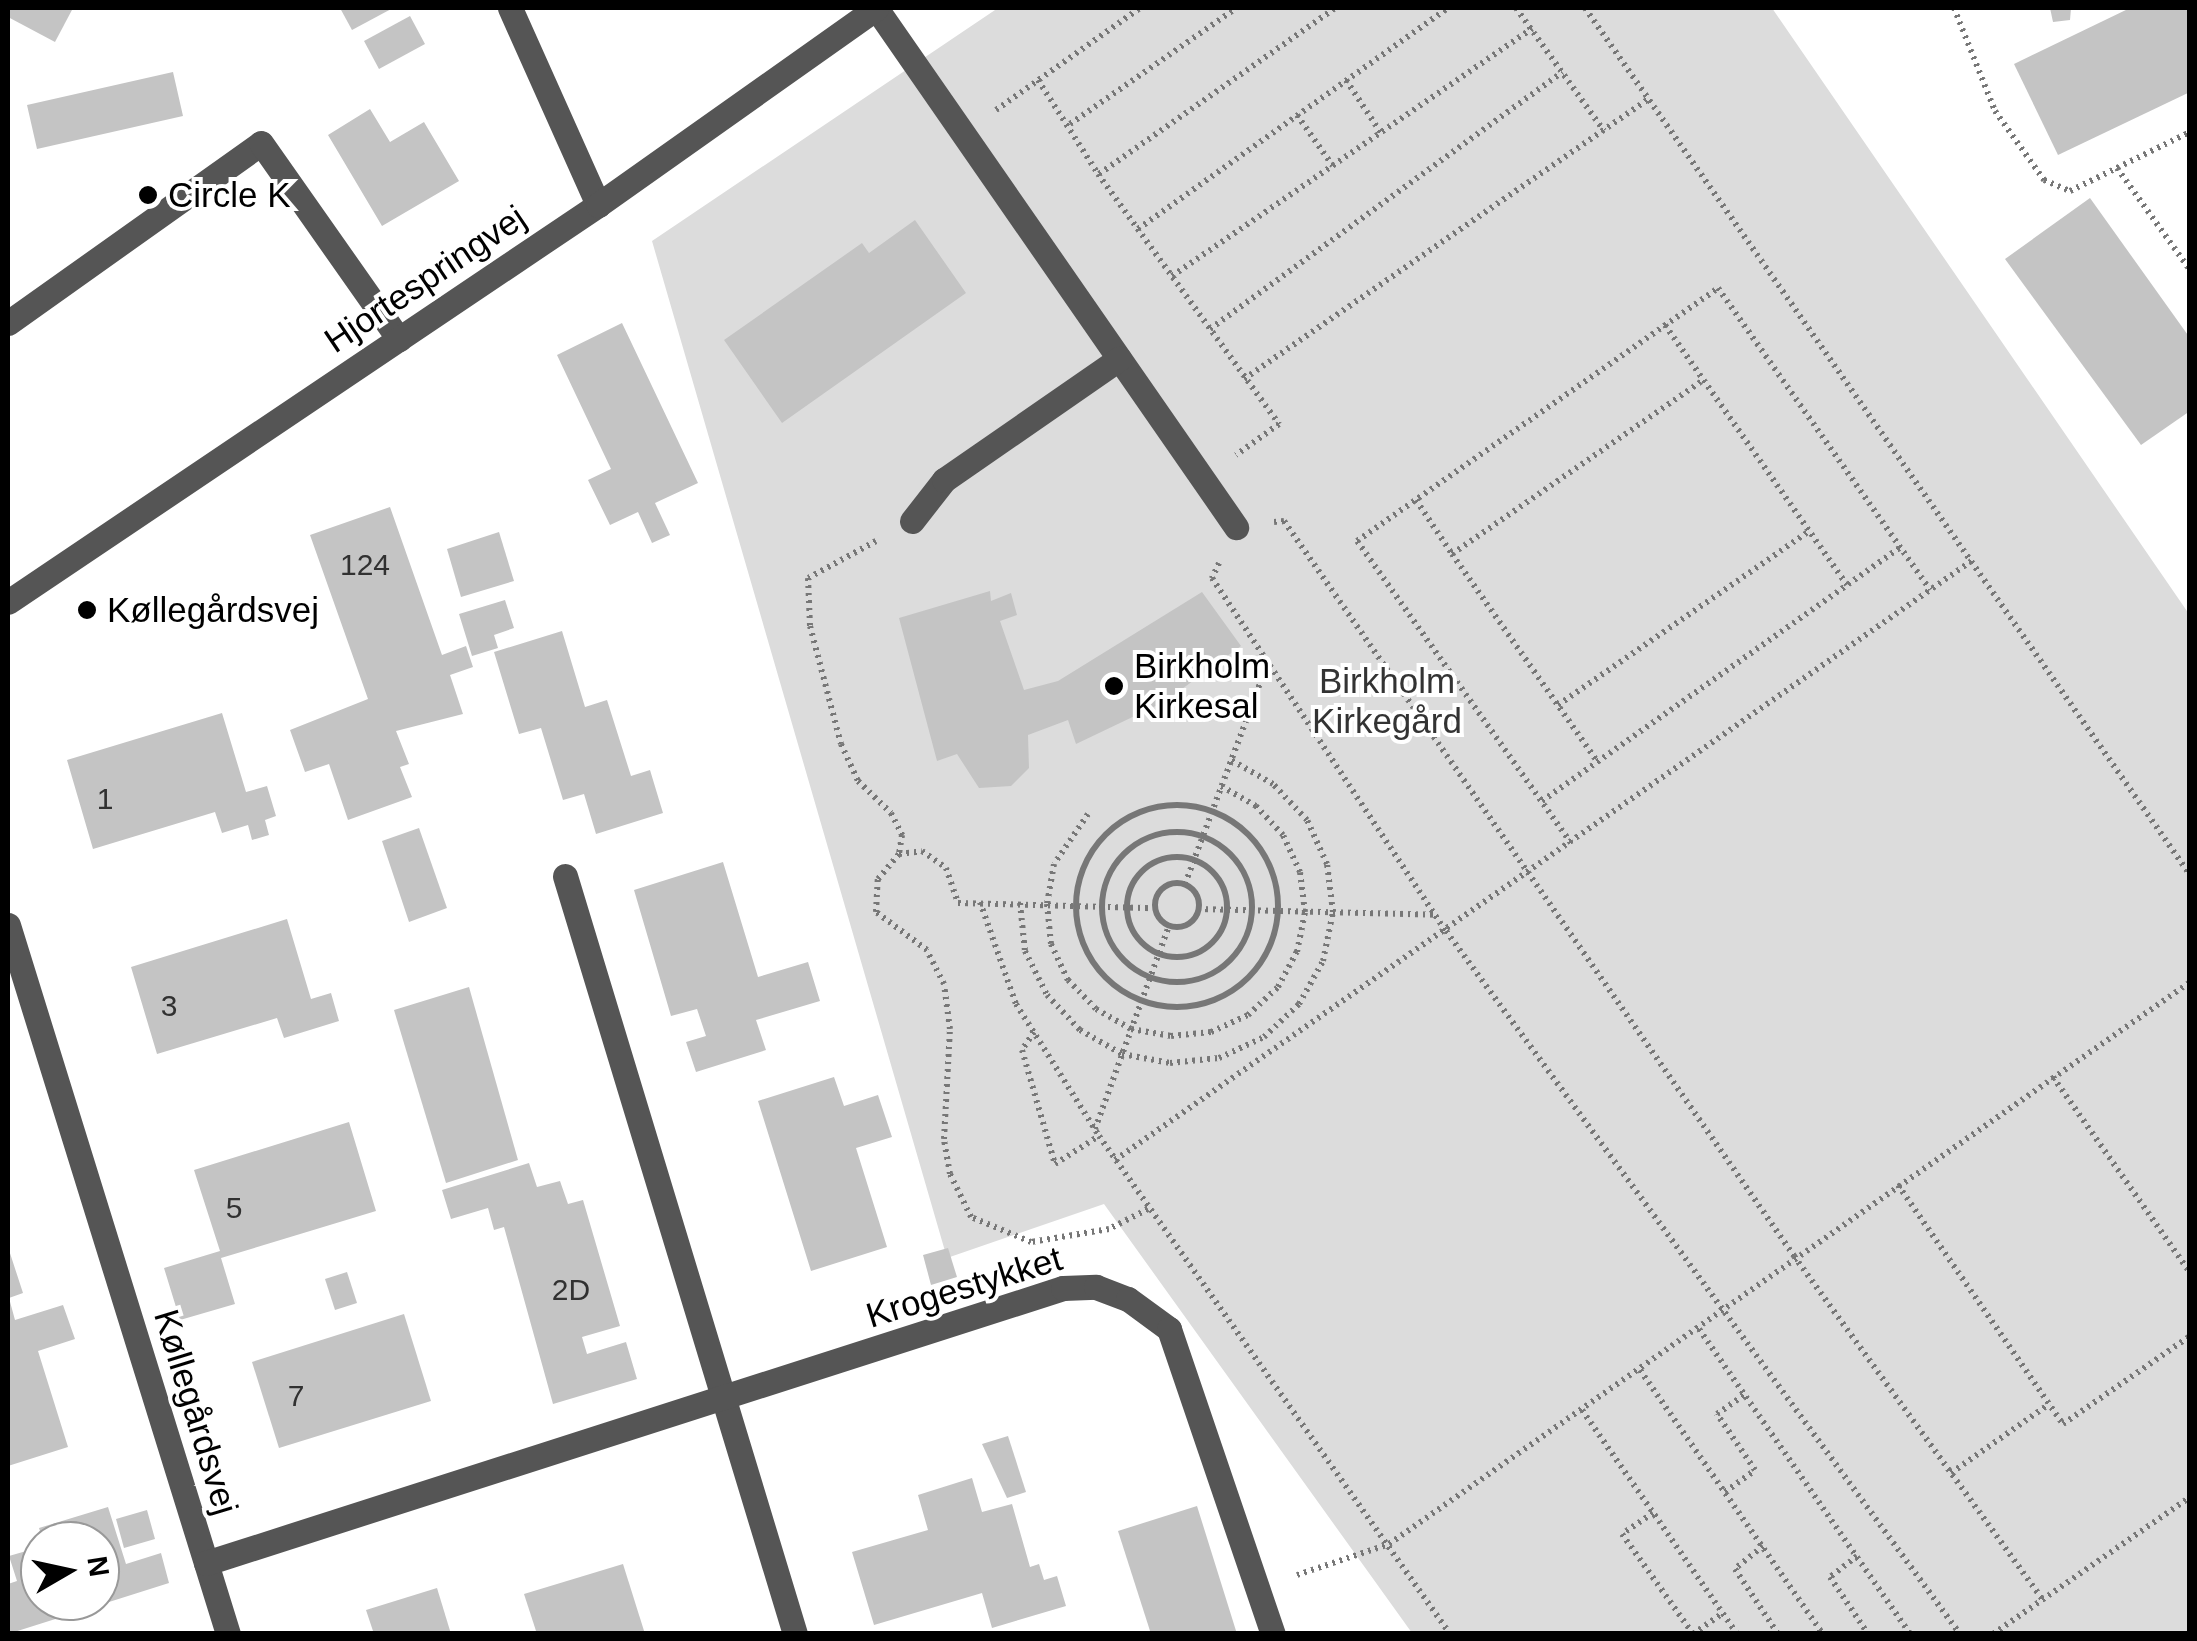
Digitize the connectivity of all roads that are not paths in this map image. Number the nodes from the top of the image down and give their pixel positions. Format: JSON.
{"nodes":[{"id":1,"x":510,"y":8,"type":"edge"},
{"id":2,"x":876,"y":8,"type":"edge"},
{"id":3,"x":598,"y":206,"type":"junction"},
{"id":4,"x":8,"y":323,"type":"edge"},
{"id":5,"x":399,"y":339,"type":"junction"},
{"id":6,"x":1119,"y":359,"type":"junction"},
{"id":7,"x":912,"y":520,"type":"road end"},
{"id":8,"x":1236,"y":528,"type":"road end"},
{"id":9,"x":8,"y":602,"type":"edge"},
{"id":10,"x":564,"y":876,"type":"dead end"},
{"id":11,"x":8,"y":925,"type":"edge"},
{"id":12,"x":724,"y":1400,"type":"junction"},
{"id":13,"x":206,"y":1563,"type":"junction"},
{"id":14,"x":228,"y":1634,"type":"edge"},
{"id":15,"x":794,"y":1634,"type":"edge"},
{"id":16,"x":1273,"y":1634,"type":"edge"}],
"edges":[{"from":1,"to":3,"type":"street"},
{"from":2,"to":3,"type":"street","name":"Hjortespringvej"},
{"from":2,"to":6,"type":"street"},
{"from":3,"to":5,"type":"street","name":"Hjortespringvej"},
{"from":4,"to":5,"type":"street"},
{"from":5,"to":9,"type":"street","name":"Hjortespringvej"},
{"from":6,"to":7,"type":"street"},
{"from":6,"to":8,"type":"street"},
{"from":10,"to":12,"type":"street"},
{"from":11,"to":13,"type":"street","name":"Køllegårdsvej"},
{"from":12,"to":13,"type":"street","name":"Krogestykket"},
{"from":12,"to":15,"type":"street"},
{"from":12,"to":16,"type":"street","name":"Krogestykket"},
{"from":13,"to":14,"type":"street","name":"Køllegårdsvej"}]}
